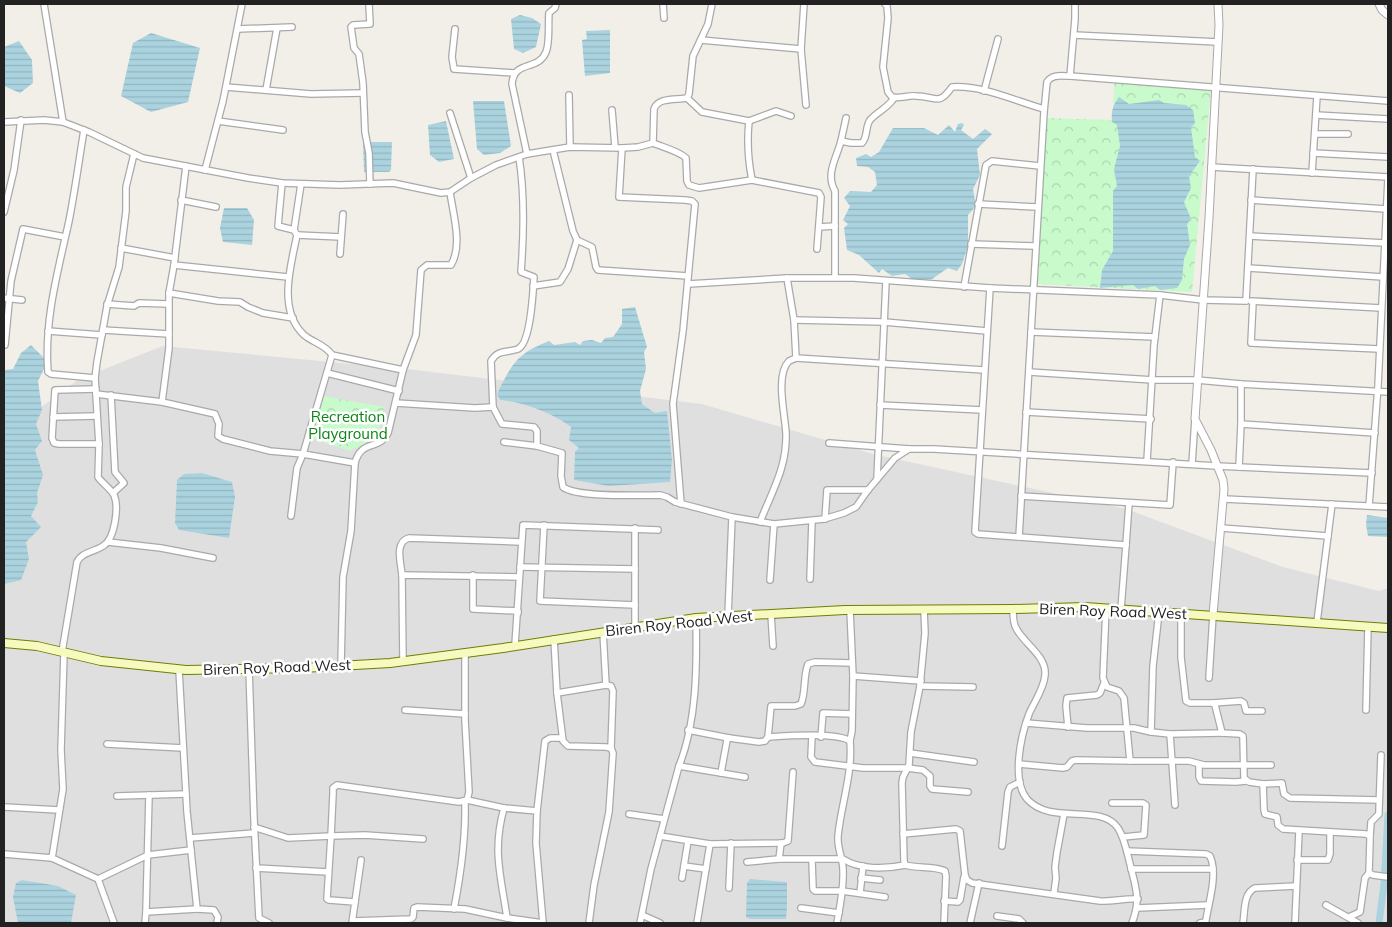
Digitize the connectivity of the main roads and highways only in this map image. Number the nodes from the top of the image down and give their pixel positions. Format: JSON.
{"nodes":[{"id":1,"x":1388,"y":628,"type":"edge"},
{"id":2,"x":4,"y":643,"type":"edge"}],
"edges":[{"from":1,"to":2,"type":"main road","name":"Biren Roy Road West"}]}
